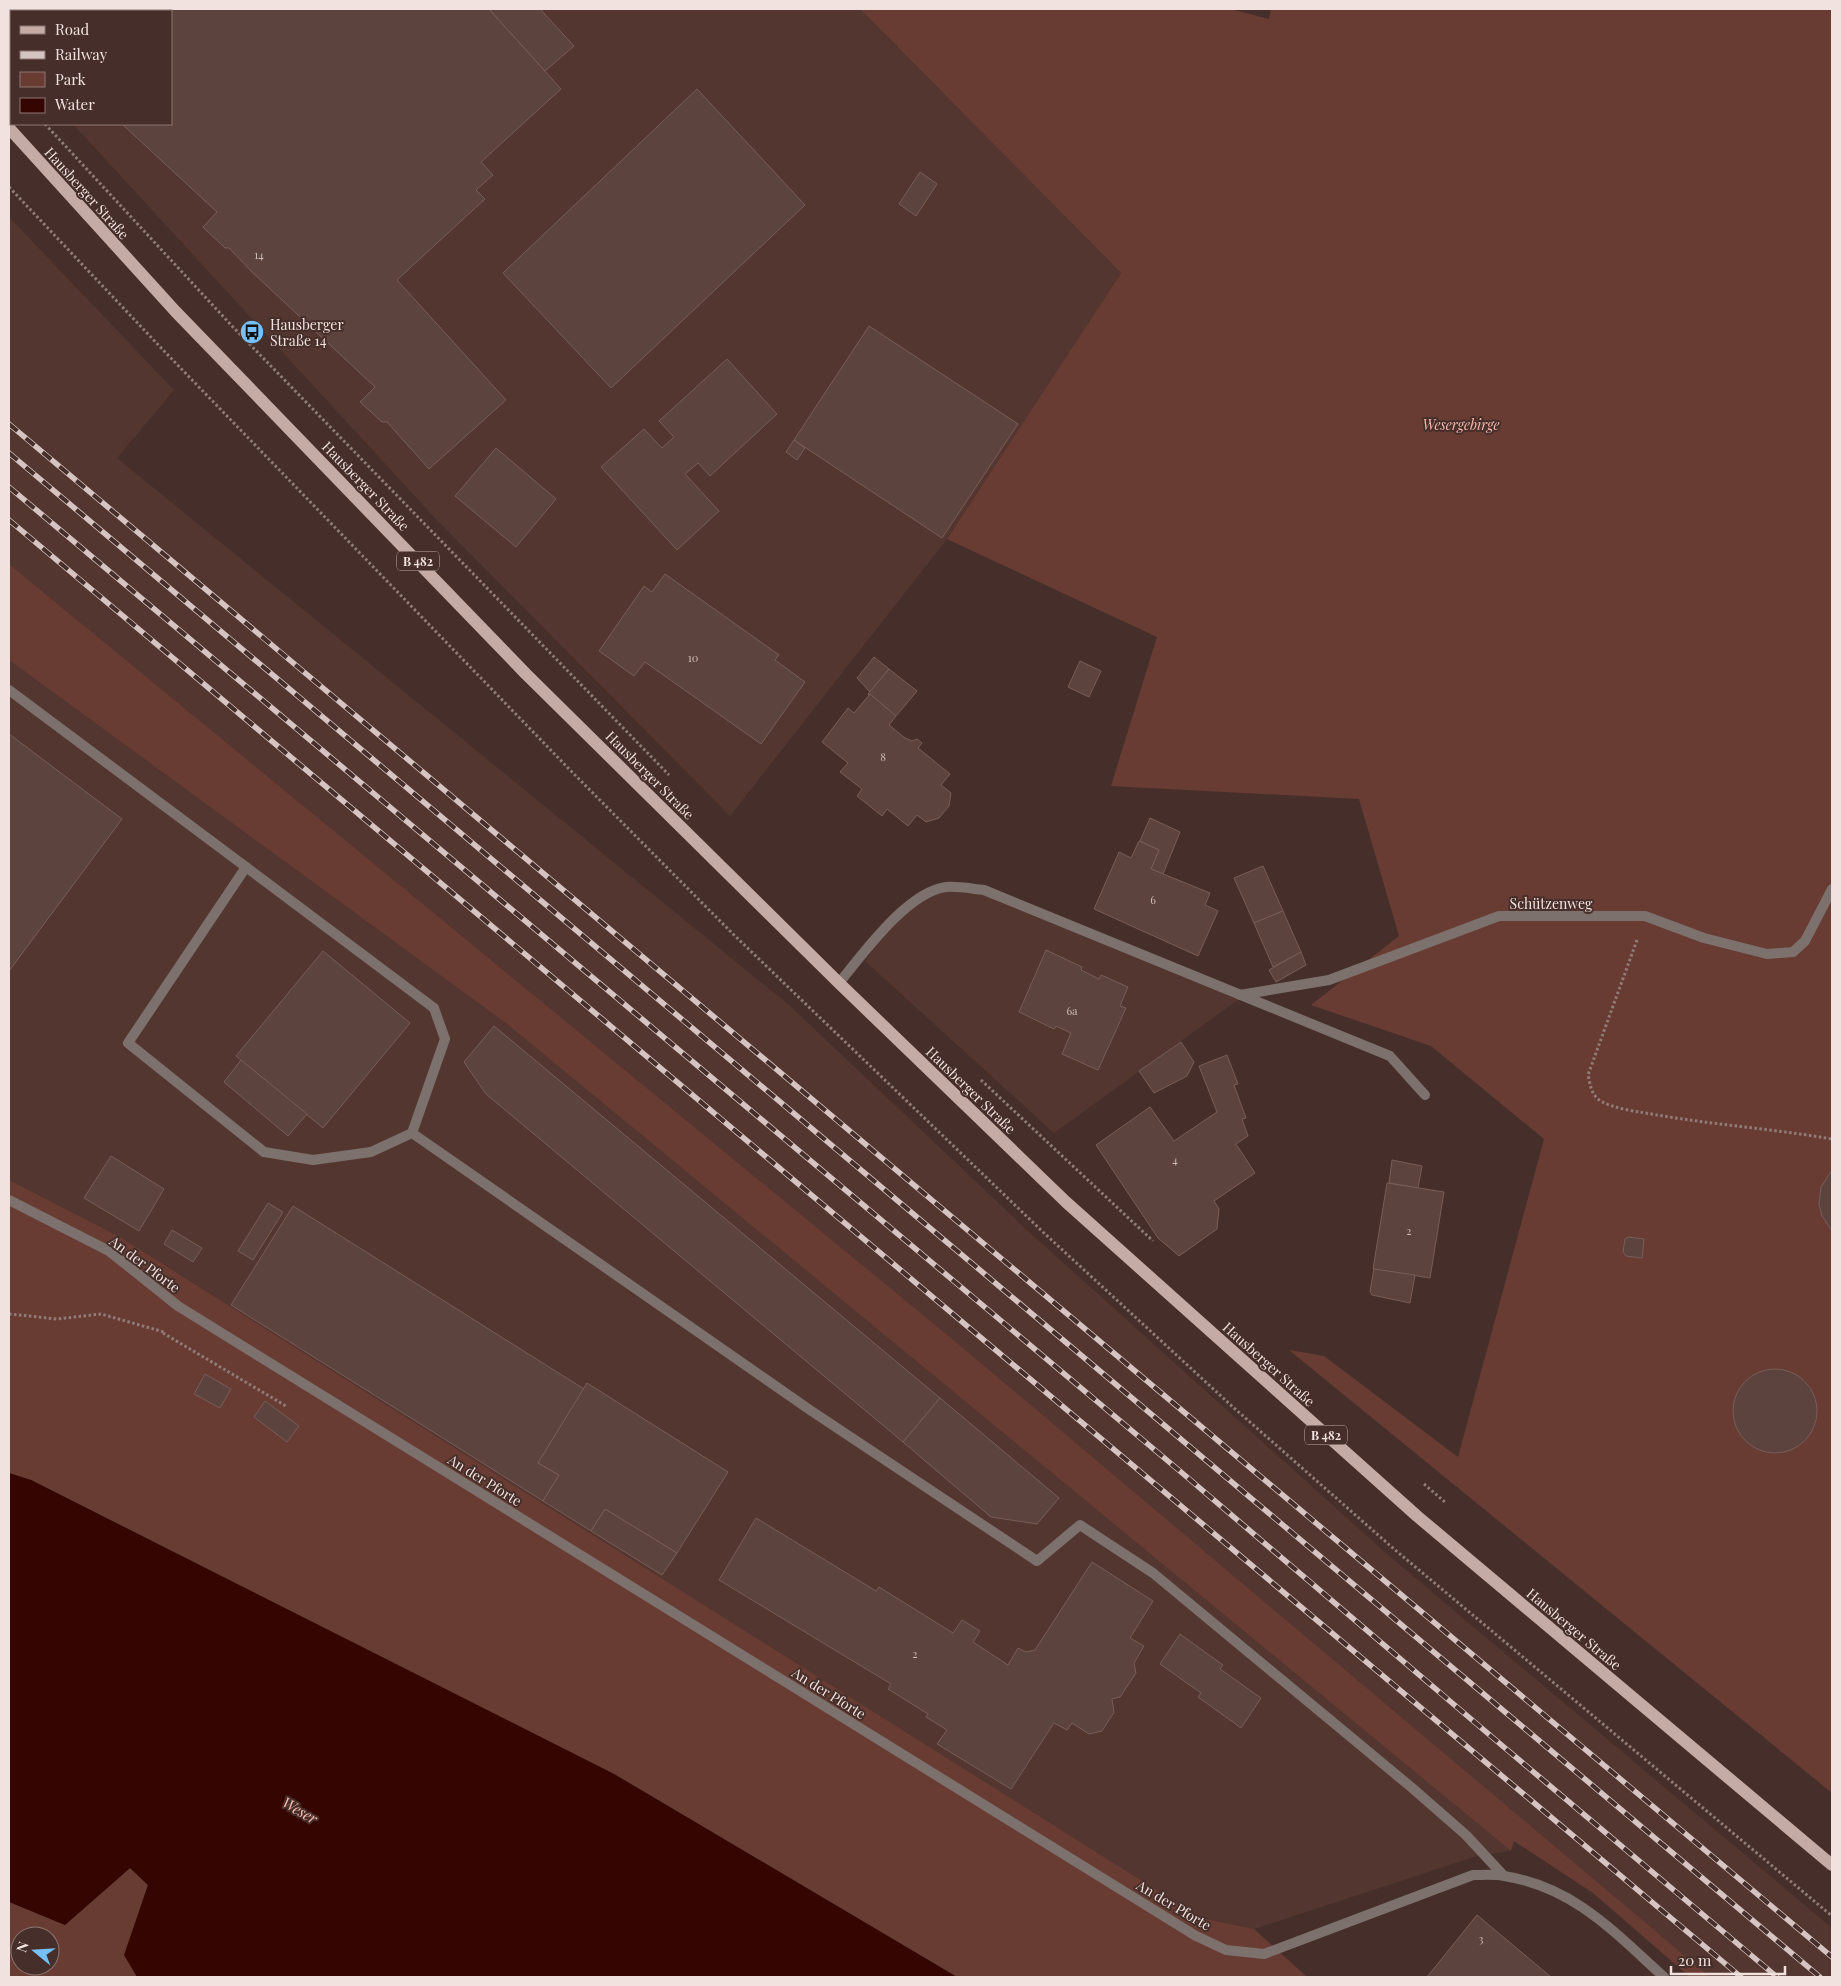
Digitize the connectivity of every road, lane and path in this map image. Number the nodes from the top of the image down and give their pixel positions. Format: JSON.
{"nodes":[{"id":1,"x":46,"y":125,"type":"edge"},
{"id":2,"x":9,"y":128,"type":"edge"},
{"id":3,"x":9,"y":690,"type":"edge"},
{"id":4,"x":673,"y":778,"type":"dead end"},
{"id":5,"x":246,"y":867,"type":"junction"},
{"id":6,"x":1832,"y":889,"type":"edge"},
{"id":7,"x":1645,"y":916,"type":"junction"},
{"id":8,"x":839,"y":983,"type":"junction"},
{"id":9,"x":1240,"y":995,"type":"junction"},
{"id":10,"x":980,"y":1079,"type":"dead end"},
{"id":11,"x":1425,"y":1095,"type":"dead end"},
{"id":12,"x":412,"y":1133,"type":"junction"},
{"id":13,"x":1832,"y":1139,"type":"edge"},
{"id":14,"x":9,"y":1200,"type":"edge"},
{"id":15,"x":1155,"y":1243,"type":"dead end"},
{"id":16,"x":178,"y":1306,"type":"junction"},
{"id":17,"x":9,"y":1314,"type":"edge"},
{"id":18,"x":1421,"y":1481,"type":"dead end"},
{"id":19,"x":1451,"y":1507,"type":"dead end"},
{"id":20,"x":1832,"y":1865,"type":"edge"},
{"id":21,"x":1503,"y":1875,"type":"junction"},
{"id":22,"x":1664,"y":1977,"type":"edge"}],
"edges":[{"from":1,"to":4,"type":"path"},
{"from":2,"to":8,"type":"main road","name":"Hausberger Straße","number":"B 482"},
{"from":3,"to":5,"type":"street"},
{"from":5,"to":12,"type":"street"},
{"from":5,"to":12,"type":"street"},
{"from":6,"to":7,"type":"street","name":"Schützenweg"},
{"from":7,"to":9,"type":"street","name":"Schützenweg"},
{"from":7,"to":13,"type":"path"},
{"from":8,"to":9,"type":"street"},
{"from":8,"to":20,"type":"main road","name":"Hausberger Straße","number":"B 482"},
{"from":9,"to":11,"type":"street"},
{"from":10,"to":15,"type":"path"},
{"from":12,"to":21,"type":"street"},
{"from":14,"to":16,"type":"street","name":"An der Pforte"},
{"from":16,"to":17,"type":"path"},
{"from":16,"to":21,"type":"street","name":"An der Pforte"},
{"from":18,"to":19,"type":"path"},
{"from":21,"to":22,"type":"street","name":"An der Pforte"}]}
